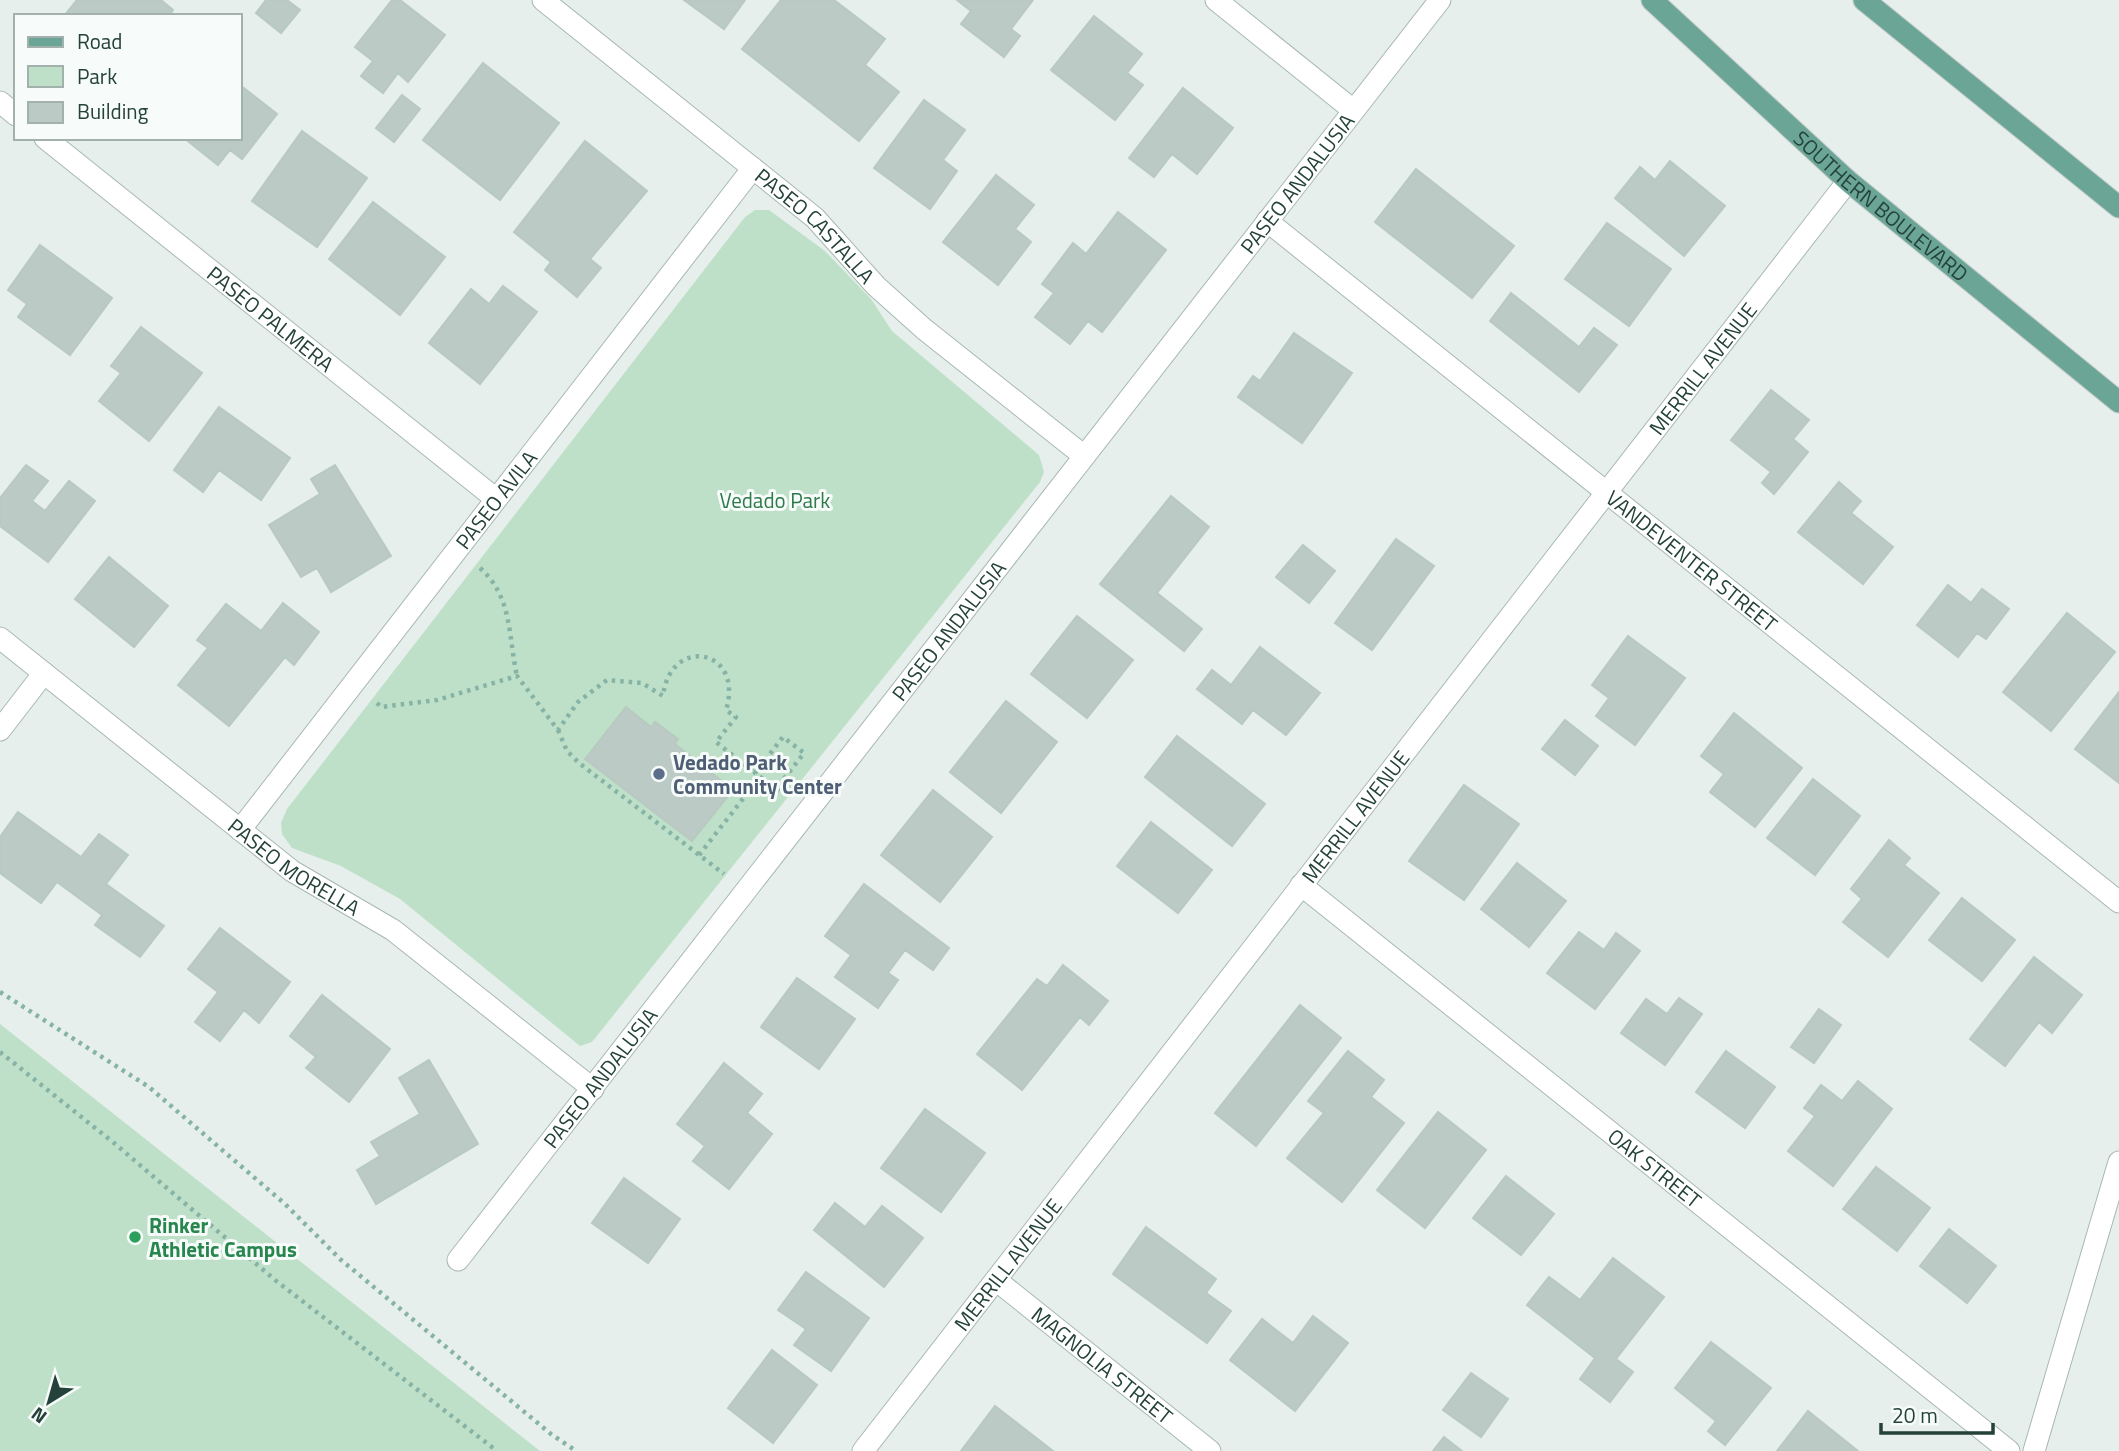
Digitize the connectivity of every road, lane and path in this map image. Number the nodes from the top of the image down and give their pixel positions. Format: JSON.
{"nodes":[{"id":1,"x":1216,"y":0,"type":"edge"},
{"id":2,"x":1440,"y":0,"type":"edge"},
{"id":3,"x":1652,"y":0,"type":"edge"},
{"id":4,"x":1864,"y":0,"type":"edge"},
{"id":5,"x":545,"y":1,"type":"edge"},
{"id":6,"x":0,"y":102,"type":"edge"},
{"id":7,"x":1353,"y":110,"type":"junction"},
{"id":8,"x":14,"y":113,"type":"edge"},
{"id":9,"x":47,"y":140,"type":"edge"},
{"id":10,"x":753,"y":168,"type":"junction"},
{"id":11,"x":1848,"y":181,"type":"junction"},
{"id":12,"x":2119,"y":207,"type":"edge"},
{"id":13,"x":1267,"y":221,"type":"junction"},
{"id":14,"x":2119,"y":402,"type":"edge"},
{"id":15,"x":1084,"y":456,"type":"junction"},
{"id":16,"x":1606,"y":492,"type":"junction"},
{"id":17,"x":496,"y":499,"type":"junction"},
{"id":18,"x":480,"y":568,"type":"dead end"},
{"id":19,"x":0,"y":638,"type":"edge"},
{"id":20,"x":44,"y":673,"type":"junction"},
{"id":21,"x":517,"y":676,"type":"junction"},
{"id":22,"x":376,"y":702,"type":"dead end"},
{"id":23,"x":0,"y":730,"type":"edge"},
{"id":24,"x":558,"y":730,"type":"junction"},
{"id":25,"x":755,"y":773,"type":"junction"},
{"id":26,"x":760,"y":777,"type":"junction"},
{"id":27,"x":776,"y":789,"type":"junction"},
{"id":28,"x":789,"y":799,"type":"dead end"},
{"id":29,"x":240,"y":830,"type":"junction"},
{"id":30,"x":699,"y":855,"type":"junction"},
{"id":31,"x":728,"y":877,"type":"dead end"},
{"id":32,"x":1301,"y":885,"type":"junction"},
{"id":33,"x":2119,"y":902,"type":"edge"},
{"id":34,"x":0,"y":992,"type":"edge"},
{"id":35,"x":0,"y":1052,"type":"edge"},
{"id":36,"x":593,"y":1089,"type":"junction"},
{"id":37,"x":2119,"y":1162,"type":"edge"},
{"id":38,"x":458,"y":1260,"type":"dead end"},
{"id":39,"x":996,"y":1280,"type":"junction"},
{"id":40,"x":496,"y":1451,"type":"edge"},
{"id":41,"x":576,"y":1451,"type":"edge"},
{"id":42,"x":863,"y":1451,"type":"edge"},
{"id":43,"x":1210,"y":1451,"type":"edge"},
{"id":44,"x":2009,"y":1451,"type":"edge"},
{"id":45,"x":2034,"y":1451,"type":"edge"}],
"edges":[{"from":1,"to":7,"type":"street"},
{"from":2,"to":7,"type":"street","name":"PASEO ANDALUSIA"},
{"from":3,"to":11,"type":"main road","name":"SOUTHERN BOULEVARD"},
{"from":4,"to":12,"type":"main road"},
{"from":5,"to":10,"type":"street","name":"PASEO CASTALLA"},
{"from":6,"to":8,"type":"street"},
{"from":7,"to":13,"type":"street","name":"PASEO ANDALUSIA"},
{"from":9,"to":17,"type":"street","name":"PASEO PALMERA"},
{"from":10,"to":15,"type":"street","name":"PASEO CASTALLA"},
{"from":10,"to":17,"type":"street","name":"PASEO AVILA"},
{"from":11,"to":14,"type":"main road","name":"SOUTHERN BOULEVARD"},
{"from":11,"to":16,"type":"street","name":"MERRILL AVENUE"},
{"from":13,"to":15,"type":"street","name":"PASEO ANDALUSIA"},
{"from":13,"to":16,"type":"street","name":"VANDEVENTER STREET"},
{"from":15,"to":36,"type":"street","name":"PASEO ANDALUSIA"},
{"from":16,"to":32,"type":"street","name":"MERRILL AVENUE"},
{"from":16,"to":33,"type":"street","name":"VANDEVENTER STREET"},
{"from":17,"to":29,"type":"street","name":"PASEO AVILA"},
{"from":18,"to":21,"type":"path"},
{"from":19,"to":20,"type":"street","name":"PASEO MORELLA"},
{"from":20,"to":23,"type":"street"},
{"from":20,"to":29,"type":"street","name":"PASEO MORELLA"},
{"from":21,"to":22,"type":"path"},
{"from":21,"to":24,"type":"path"},
{"from":24,"to":25,"type":"path"},
{"from":24,"to":30,"type":"path"},
{"from":25,"to":26,"type":"path"},
{"from":25,"to":27,"type":"path"},
{"from":26,"to":27,"type":"path"},
{"from":26,"to":30,"type":"path"},
{"from":27,"to":28,"type":"path"},
{"from":29,"to":36,"type":"street","name":"PASEO MORELLA"},
{"from":30,"to":31,"type":"path"},
{"from":32,"to":39,"type":"street","name":"MERRILL AVENUE"},
{"from":32,"to":44,"type":"street","name":"OAK STREET"},
{"from":34,"to":41,"type":"path"},
{"from":35,"to":40,"type":"path"},
{"from":36,"to":38,"type":"street","name":"PASEO ANDALUSIA"},
{"from":37,"to":45,"type":"street"},
{"from":39,"to":42,"type":"street","name":"MERRILL AVENUE"},
{"from":39,"to":43,"type":"street","name":"MAGNOLIA STREET"}]}
